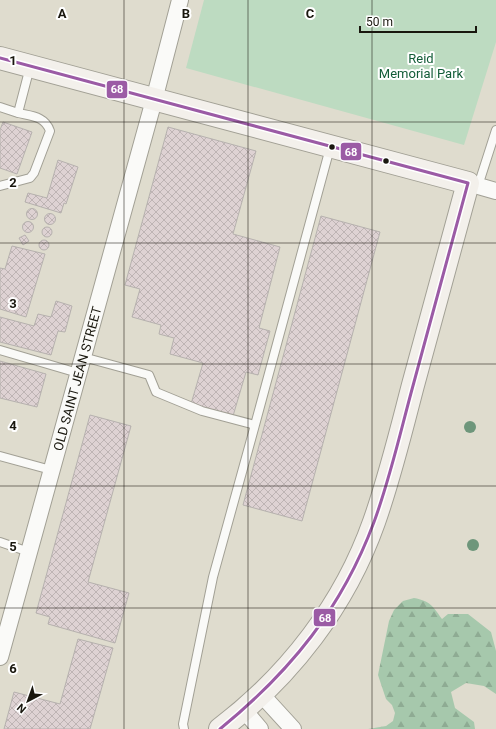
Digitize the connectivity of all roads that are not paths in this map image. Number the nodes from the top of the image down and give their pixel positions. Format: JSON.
{"nodes":[{"id":1,"x":180,"y":0,"type":"edge"},
{"id":2,"x":0,"y":58,"type":"edge"},
{"id":3,"x":30,"y":66,"type":"junction"},
{"id":4,"x":154,"y":100,"type":"junction"},
{"id":5,"x":0,"y":108,"type":"edge"},
{"id":6,"x":18,"y":113,"type":"junction"},
{"id":7,"x":496,"y":130,"type":"edge"},
{"id":8,"x":330,"y":147,"type":"junction"},
{"id":9,"x":473,"y":184,"type":"junction"},
{"id":10,"x":0,"y":186,"type":"edge"},
{"id":11,"x":496,"y":191,"type":"edge"},
{"id":12,"x":0,"y":350,"type":"edge"},
{"id":13,"x":83,"y":358,"type":"junction"},
{"id":14,"x":78,"y":373,"type":"junction"},
{"id":15,"x":255,"y":425,"type":"junction"},
{"id":16,"x":0,"y":456,"type":"edge"},
{"id":17,"x":51,"y":470,"type":"junction"},
{"id":18,"x":0,"y":542,"type":"edge"},
{"id":19,"x":29,"y":552,"type":"junction"},
{"id":20,"x":0,"y":657,"type":"edge"},
{"id":21,"x":261,"y":694,"type":"junction"},
{"id":22,"x":244,"y":710,"type":"junction"},
{"id":23,"x":184,"y":729,"type":"edge"},
{"id":24,"x":220,"y":729,"type":"edge"},
{"id":25,"x":260,"y":729,"type":"edge"},
{"id":26,"x":293,"y":729,"type":"edge"}],
"edges":[{"from":1,"to":4,"type":"street","name":"OLD SAINT JEAN STREET"},
{"from":2,"to":3,"type":"street"},
{"from":3,"to":4,"type":"street"},
{"from":3,"to":6,"type":"lane"},
{"from":4,"to":8,"type":"street"},
{"from":4,"to":13,"type":"street","name":"OLD SAINT JEAN STREET"},
{"from":5,"to":6,"type":"lane"},
{"from":6,"to":10,"type":"lane"},
{"from":7,"to":9,"type":"lane"},
{"from":8,"to":9,"type":"street"},
{"from":8,"to":15,"type":"lane"},
{"from":9,"to":11,"type":"street"},
{"from":9,"to":21,"type":"street"},
{"from":12,"to":14,"type":"lane"},
{"from":13,"to":14,"type":"street","name":"OLD SAINT JEAN STREET"},
{"from":13,"to":15,"type":"lane"},
{"from":14,"to":17,"type":"street","name":"OLD SAINT JEAN STREET"},
{"from":15,"to":23,"type":"lane"},
{"from":16,"to":17,"type":"lane"},
{"from":17,"to":19,"type":"street","name":"OLD SAINT JEAN STREET"},
{"from":18,"to":19,"type":"lane"},
{"from":19,"to":20,"type":"street","name":"OLD SAINT JEAN STREET"},
{"from":21,"to":22,"type":"street"},
{"from":21,"to":26,"type":"street"},
{"from":22,"to":24,"type":"street"},
{"from":22,"to":25,"type":"street"}]}
